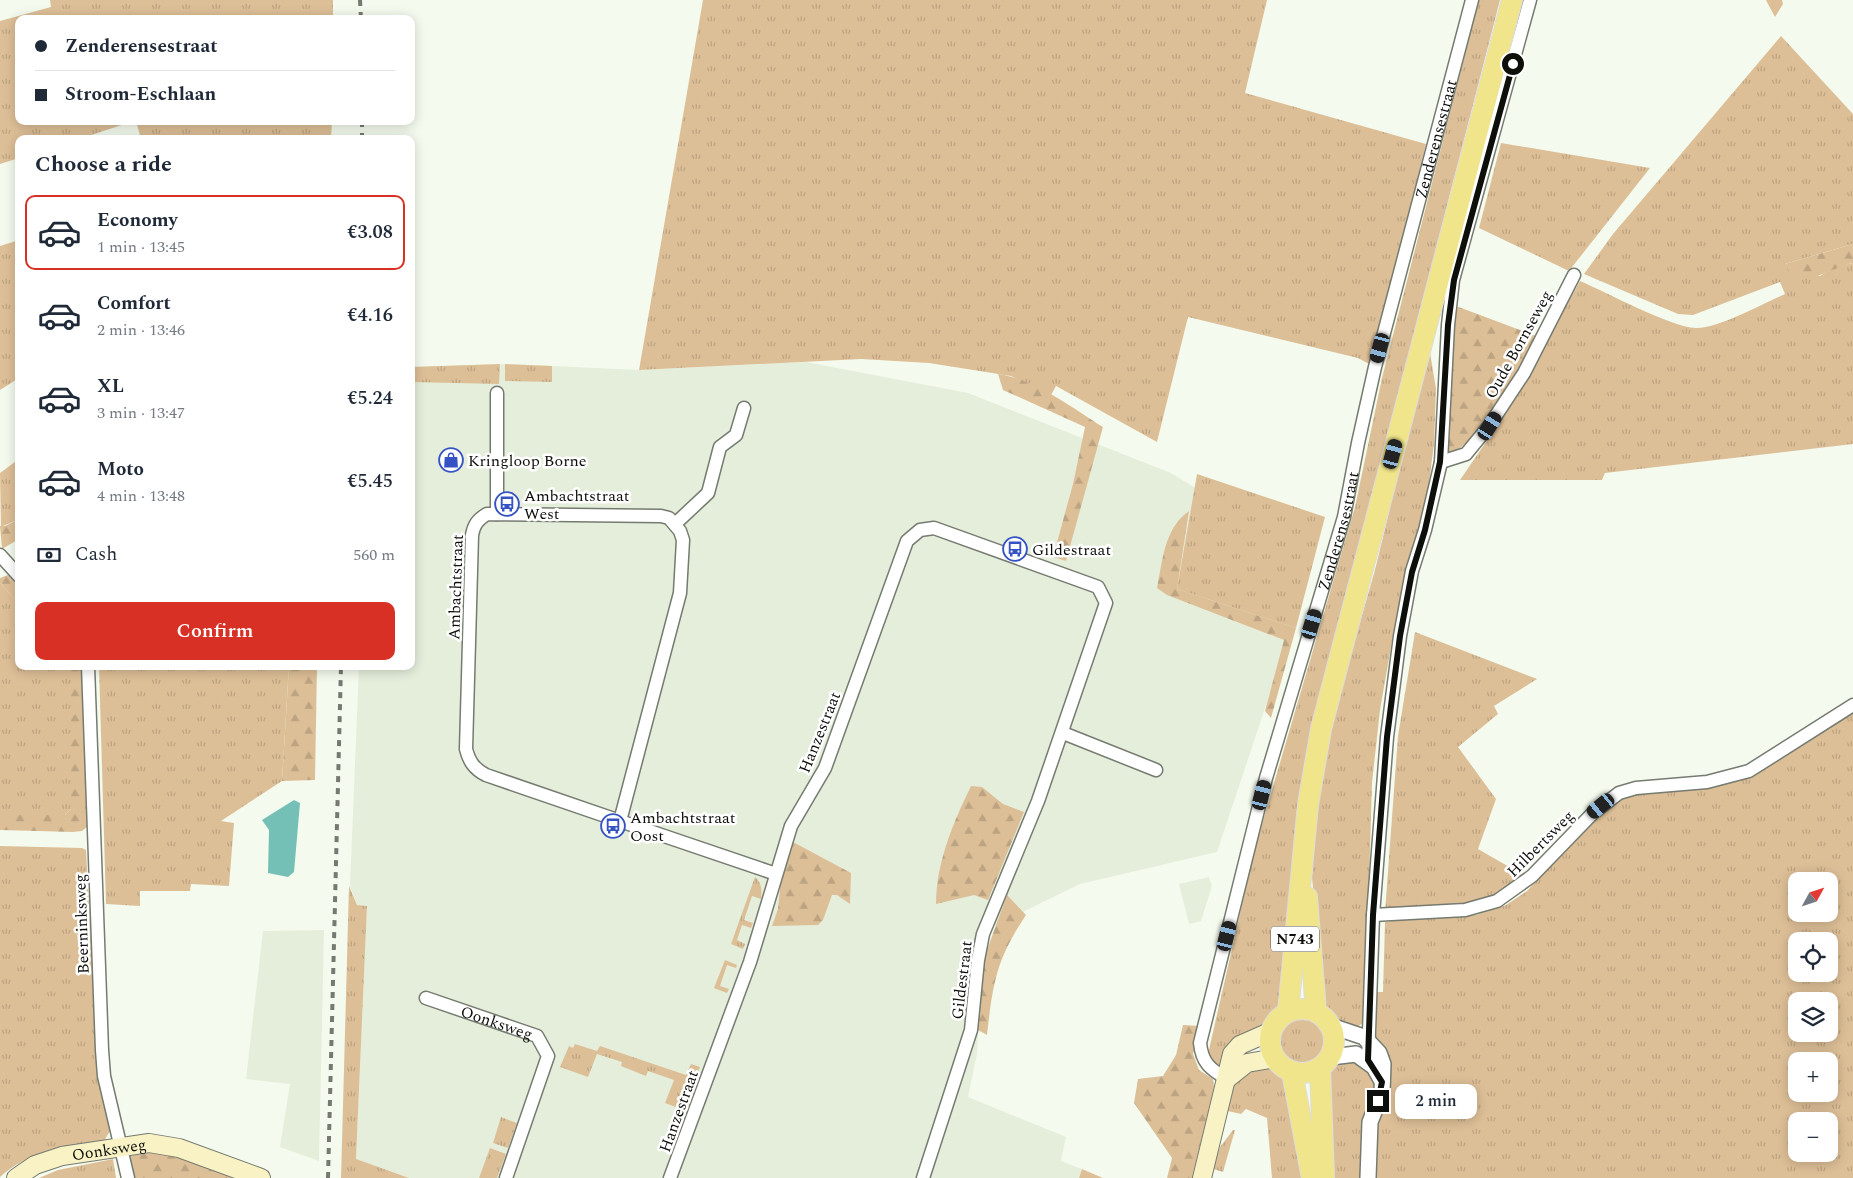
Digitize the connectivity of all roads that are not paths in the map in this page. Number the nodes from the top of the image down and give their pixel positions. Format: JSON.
{"nodes":[{"id":1,"x":1472,"y":0,"type":"edge"},
{"id":2,"x":1512,"y":0,"type":"edge"},
{"id":3,"x":1530,"y":0,"type":"edge"},
{"id":4,"x":1574,"y":274,"type":"dead end"},
{"id":5,"x":496,"y":393,"type":"dead end"},
{"id":6,"x":744,"y":408,"type":"dead end"},
{"id":7,"x":1440,"y":462,"type":"junction"},
{"id":8,"x":497,"y":514,"type":"junction"},
{"id":9,"x":676,"y":524,"type":"junction"},
{"id":10,"x":0,"y":555,"type":"edge"},
{"id":11,"x":15,"y":572,"type":"edge"},
{"id":12,"x":1094,"y":585,"type":"joint"},
{"id":13,"x":88,"y":670,"type":"edge"},
{"id":14,"x":1853,"y":705,"type":"edge"},
{"id":15,"x":1063,"y":733,"type":"junction"},
{"id":16,"x":1156,"y":770,"type":"dead end"},
{"id":17,"x":620,"y":821,"type":"junction"},
{"id":18,"x":1304,"y":865,"type":"junction"},
{"id":19,"x":776,"y":874,"type":"junction"},
{"id":20,"x":1373,"y":915,"type":"junction"},
{"id":21,"x":426,"y":998,"type":"dead end"},
{"id":22,"x":1288,"y":1012,"type":"junction"},
{"id":23,"x":1316,"y":1012,"type":"junction"},
{"id":24,"x":1331,"y":1026,"type":"junction"},
{"id":25,"x":1272,"y":1031,"type":"junction"},
{"id":26,"x":1369,"y":1041,"type":"junction"},
{"id":27,"x":1275,"y":1058,"type":"junction"},
{"id":28,"x":1368,"y":1060,"type":"junction"},
{"id":29,"x":1326,"y":1062,"type":"junction"},
{"id":30,"x":1292,"y":1072,"type":"junction"},
{"id":31,"x":1227,"y":1080,"type":"junction"},
{"id":32,"x":1382,"y":1082,"type":"junction"},
{"id":33,"x":122,"y":1146,"type":"junction"},
{"id":34,"x":16,"y":1178,"type":"edge"},
{"id":35,"x":128,"y":1178,"type":"edge"},
{"id":36,"x":261,"y":1178,"type":"edge"},
{"id":37,"x":506,"y":1178,"type":"edge"},
{"id":38,"x":670,"y":1178,"type":"edge"},
{"id":39,"x":923,"y":1178,"type":"edge"},
{"id":40,"x":1202,"y":1178,"type":"edge"},
{"id":41,"x":1312,"y":1178,"type":"edge"},
{"id":42,"x":1324,"y":1178,"type":"edge"},
{"id":43,"x":1368,"y":1178,"type":"edge"}],
"edges":[{"from":1,"to":31,"type":"street","name":"Zenderensestraat"},
{"from":2,"to":18,"type":"main road","name":"Zenderensestraat","number":"N743"},
{"from":3,"to":7,"type":"street"},
{"from":4,"to":7,"type":"street","name":"Oude Bornseweg"},
{"from":5,"to":8,"type":"street"},
{"from":6,"to":9,"type":"street"},
{"from":7,"to":20,"type":"street"},
{"from":8,"to":9,"type":"street","name":"Ambachtstraat"},
{"from":8,"to":17,"type":"street","name":"Ambachtstraat"},
{"from":9,"to":17,"type":"street"},
{"from":10,"to":11,"type":"street"},
{"from":12,"to":15,"type":"street","name":"Gildestraat"},
{"from":12,"to":19,"type":"street","name":"Hanzestraat"},
{"from":13,"to":33,"type":"street","name":"Beerninksweg"},
{"from":14,"to":20,"type":"street","name":"Hilbertsweg"},
{"from":15,"to":16,"type":"street"},
{"from":15,"to":39,"type":"street","name":"Gildestraat"},
{"from":17,"to":19,"type":"street","name":"Ambachtstraat"},
{"from":18,"to":22,"type":"main road","name":"Zenderensestraat","number":"N743"},
{"from":18,"to":23,"type":"main road","name":"Zenderensestraat","number":"N743"},
{"from":19,"to":38,"type":"street","name":"Hanzestraat"},
{"from":20,"to":26,"type":"street"},
{"from":21,"to":37,"type":"street","name":"Oonksweg"},
{"from":22,"to":23,"type":"main road"},
{"from":22,"to":25,"type":"main road"},
{"from":23,"to":24,"type":"main road"},
{"from":24,"to":26,"type":"street"},
{"from":24,"to":29,"type":"main road"},
{"from":25,"to":27,"type":"main road"},
{"from":25,"to":31,"type":"main road"},
{"from":26,"to":28,"type":"street"},
{"from":26,"to":32,"type":"street"},
{"from":27,"to":30,"type":"main road"},
{"from":27,"to":31,"type":"main road"},
{"from":28,"to":29,"type":"street"},
{"from":28,"to":32,"type":"street"},
{"from":29,"to":30,"type":"main road"},
{"from":29,"to":42,"type":"main road"},
{"from":30,"to":41,"type":"main road"},
{"from":31,"to":40,"type":"main road"},
{"from":32,"to":43,"type":"street"},
{"from":33,"to":34,"type":"main road","name":"Oonksweg"},
{"from":33,"to":35,"type":"street","name":"Beerninksweg"},
{"from":33,"to":36,"type":"main road","name":"Oonksweg"}]}
